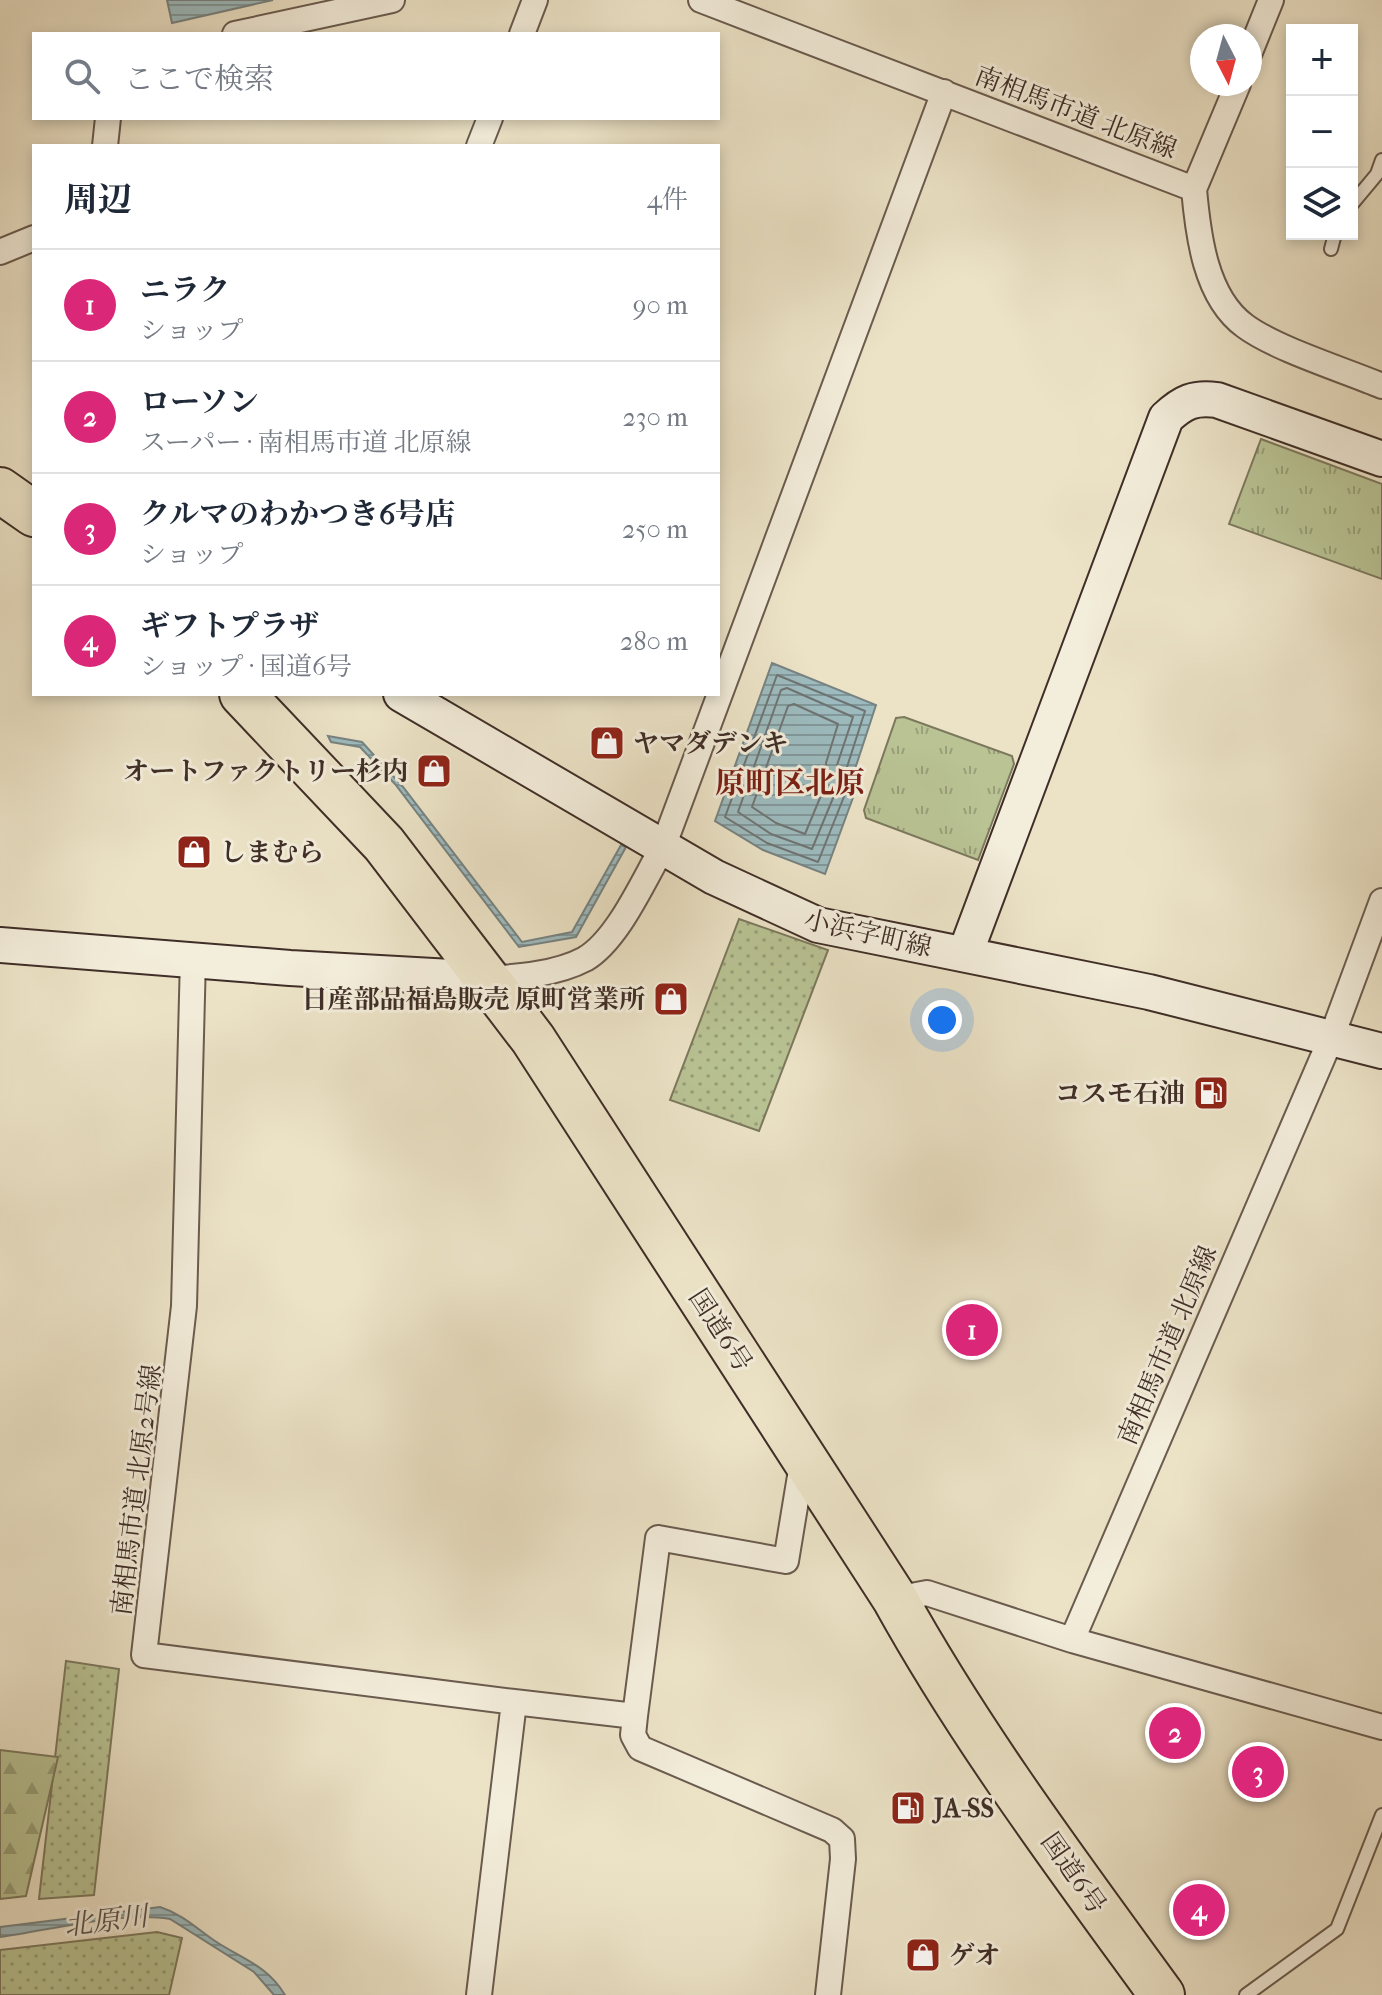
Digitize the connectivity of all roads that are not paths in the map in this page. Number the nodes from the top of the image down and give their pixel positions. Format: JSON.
{"nodes":[{"id":1,"x":392,"y":0,"type":"edge"},
{"id":2,"x":535,"y":0,"type":"edge"},
{"id":3,"x":701,"y":0,"type":"edge"},
{"id":4,"x":1271,"y":0,"type":"edge"},
{"id":5,"x":362,"y":3,"type":"edge"},
{"id":6,"x":1261,"y":24,"type":"edge"},
{"id":7,"x":243,"y":32,"type":"edge"},
{"id":8,"x":523,"y":32,"type":"edge"},
{"id":9,"x":944,"y":92,"type":"junction"},
{"id":10,"x":1233,"y":96,"type":"edge"},
{"id":11,"x":108,"y":120,"type":"edge"},
{"id":12,"x":489,"y":120,"type":"edge"},
{"id":13,"x":105,"y":144,"type":"edge"},
{"id":14,"x":480,"y":144,"type":"edge"},
{"id":15,"x":1382,"y":160,"type":"edge"},
{"id":16,"x":1194,"y":189,"type":"junction"},
{"id":17,"x":1358,"y":197,"type":"edge"},
{"id":18,"x":32,"y":239,"type":"edge"},
{"id":19,"x":1333,"y":240,"type":"edge"},
{"id":20,"x":1331,"y":249,"type":"dead end"},
{"id":21,"x":0,"y":252,"type":"edge"},
{"id":22,"x":1380,"y":380,"type":"edge"},
{"id":23,"x":1382,"y":459,"type":"edge"},
{"id":24,"x":0,"y":482,"type":"edge"},
{"id":25,"x":0,"y":490,"type":"edge"},
{"id":26,"x":32,"y":494,"type":"edge"},
{"id":27,"x":32,"y":513,"type":"edge"},
{"id":28,"x":720,"y":694,"type":"edge"},
{"id":29,"x":244,"y":696,"type":"edge"},
{"id":30,"x":404,"y":696,"type":"edge"},
{"id":31,"x":719,"y":696,"type":"edge"},
{"id":32,"x":663,"y":847,"type":"junction"},
{"id":33,"x":1382,"y":901,"type":"edge"},
{"id":34,"x":0,"y":945,"type":"edge"},
{"id":35,"x":965,"y":954,"type":"junction"},
{"id":36,"x":193,"y":958,"type":"junction"},
{"id":37,"x":487,"y":979,"type":"junction"},
{"id":38,"x":1332,"y":1036,"type":"junction"},
{"id":39,"x":1382,"y":1051,"type":"edge"},
{"id":40,"x":803,"y":1458,"type":"junction"},
{"id":41,"x":895,"y":1599,"type":"junction"},
{"id":42,"x":1072,"y":1640,"type":"junction"},
{"id":43,"x":514,"y":1702,"type":"junction"},
{"id":44,"x":635,"y":1716,"type":"junction"},
{"id":45,"x":1382,"y":1727,"type":"edge"},
{"id":46,"x":1382,"y":1815,"type":"edge"},
{"id":47,"x":479,"y":1995,"type":"edge"},
{"id":48,"x":828,"y":1995,"type":"edge"},
{"id":49,"x":1162,"y":1995,"type":"edge"},
{"id":50,"x":1246,"y":1995,"type":"edge"}],
"edges":[{"from":1,"to":5,"type":"street"},
{"from":2,"to":8,"type":"street"},
{"from":3,"to":9,"type":"street","name":"南相馬市道 北原線"},
{"from":4,"to":6,"type":"street"},
{"from":5,"to":7,"type":"street"},
{"from":9,"to":16,"type":"street","name":"南相馬市道 北原線"},
{"from":9,"to":28,"type":"street"},
{"from":10,"to":16,"type":"street"},
{"from":11,"to":13,"type":"street"},
{"from":12,"to":14,"type":"street"},
{"from":15,"to":17,"type":"lane"},
{"from":16,"to":22,"type":"street","name":"南相馬市道 北原線"},
{"from":18,"to":21,"type":"street"},
{"from":19,"to":20,"type":"lane"},
{"from":23,"to":35,"type":"street"},
{"from":24,"to":26,"type":"street"},
{"from":25,"to":27,"type":"highway"},
{"from":29,"to":37,"type":"highway","name":"国道6号"},
{"from":30,"to":32,"type":"street","name":"小浜字町線"},
{"from":31,"to":32,"type":"street"},
{"from":32,"to":35,"type":"street","name":"小浜字町線"},
{"from":32,"to":37,"type":"street"},
{"from":33,"to":38,"type":"street","name":"南相馬市道 北原線"},
{"from":34,"to":36,"type":"street"},
{"from":35,"to":38,"type":"street","name":"小浜字町線"},
{"from":36,"to":37,"type":"street"},
{"from":36,"to":43,"type":"street","name":"南相馬市道 北原2号線"},
{"from":37,"to":40,"type":"highway","name":"国道6号"},
{"from":38,"to":39,"type":"street","name":"小浜字町線"},
{"from":38,"to":42,"type":"street","name":"南相馬市道 北原線"},
{"from":40,"to":41,"type":"highway","name":"国道6号"},
{"from":40,"to":44,"type":"street"},
{"from":41,"to":42,"type":"street"},
{"from":41,"to":49,"type":"highway","name":"国道6号"},
{"from":42,"to":45,"type":"street"},
{"from":43,"to":44,"type":"street"},
{"from":43,"to":47,"type":"street"},
{"from":44,"to":48,"type":"street"},
{"from":46,"to":50,"type":"lane"}]}
